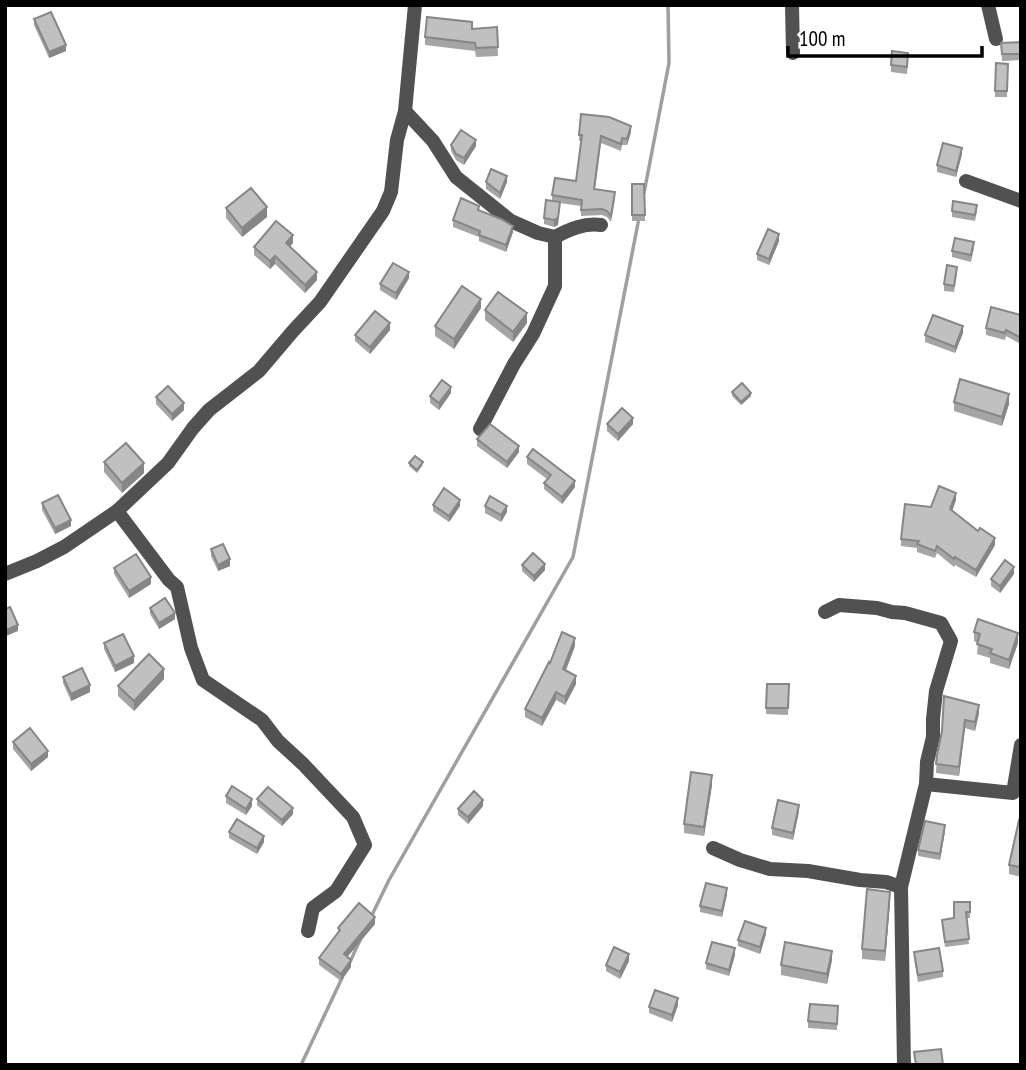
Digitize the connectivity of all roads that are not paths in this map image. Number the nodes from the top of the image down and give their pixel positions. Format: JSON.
{"nodes":[{"id":1,"x":415,"y":5,"type":"edge"},
{"id":2,"x":792,"y":5,"type":"edge"},
{"id":3,"x":988,"y":5,"type":"edge"},
{"id":4,"x":996,"y":39,"type":"dead end"},
{"id":5,"x":793,"y":53,"type":"dead end"},
{"id":6,"x":405,"y":111,"type":"junction"},
{"id":7,"x":966,"y":181,"type":"dead end"},
{"id":8,"x":1021,"y":201,"type":"edge"},
{"id":9,"x":601,"y":225,"type":"dead end"},
{"id":10,"x":555,"y":237,"type":"junction"},
{"id":11,"x":480,"y":429,"type":"dead end"},
{"id":12,"x":117,"y":511,"type":"junction"},
{"id":13,"x":5,"y":574,"type":"edge"},
{"id":14,"x":825,"y":612,"type":"dead end"},
{"id":15,"x":1021,"y":745,"type":"edge"},
{"id":16,"x":926,"y":784,"type":"junction"},
{"id":17,"x":713,"y":848,"type":"dead end"},
{"id":18,"x":901,"y":887,"type":"junction"},
{"id":19,"x":308,"y":931,"type":"dead end"},
{"id":20,"x":904,"y":1065,"type":"edge"}],
"edges":[{"from":1,"to":6,"type":"street"},
{"from":2,"to":5,"type":"street"},
{"from":3,"to":4,"type":"street"},
{"from":6,"to":10,"type":"street"},
{"from":6,"to":12,"type":"street"},
{"from":7,"to":8,"type":"street"},
{"from":9,"to":10,"type":"street"},
{"from":10,"to":11,"type":"street"},
{"from":12,"to":13,"type":"street"},
{"from":12,"to":19,"type":"street"},
{"from":14,"to":16,"type":"street"},
{"from":15,"to":16,"type":"street"},
{"from":16,"to":18,"type":"street"},
{"from":17,"to":18,"type":"street"},
{"from":18,"to":20,"type":"street"}]}
